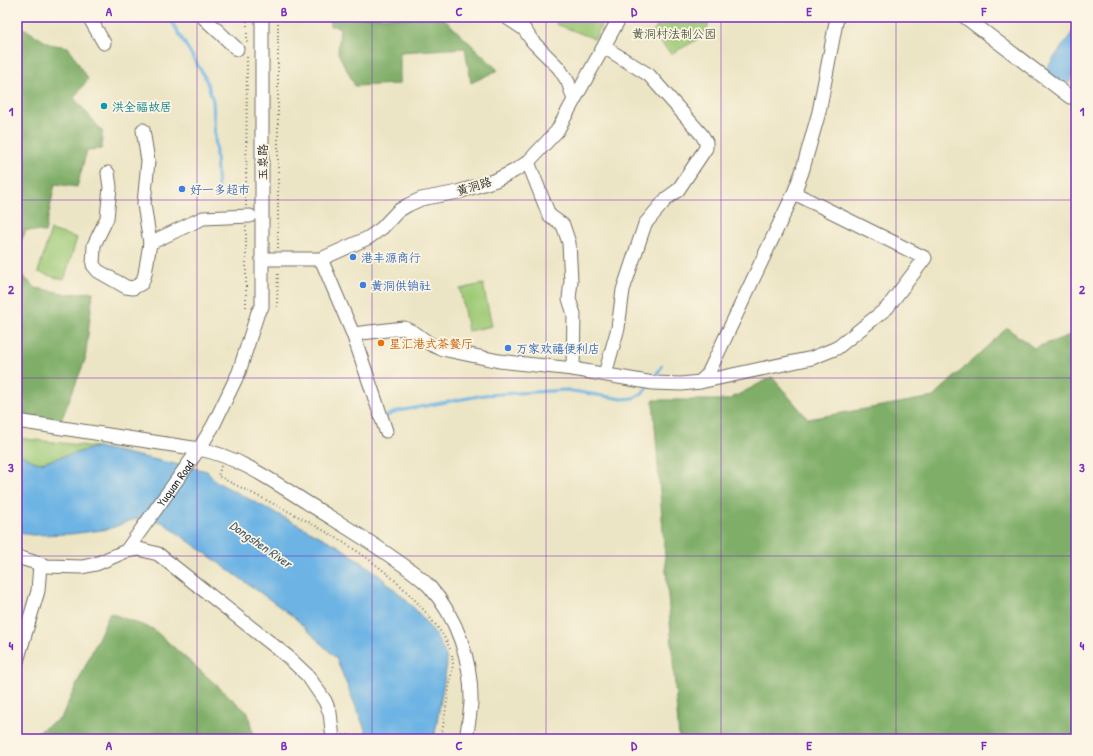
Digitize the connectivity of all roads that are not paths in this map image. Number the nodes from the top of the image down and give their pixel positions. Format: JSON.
{"nodes":[{"id":1,"x":89,"y":17,"type":"edge"},
{"id":2,"x":203,"y":17,"type":"edge"},
{"id":3,"x":262,"y":17,"type":"edge"},
{"id":4,"x":506,"y":17,"type":"edge"},
{"id":5,"x":620,"y":17,"type":"edge"},
{"id":6,"x":836,"y":17,"type":"edge"},
{"id":7,"x":965,"y":17,"type":"edge"},
{"id":8,"x":104,"y":43,"type":"dead end"},
{"id":9,"x":604,"y":47,"type":"junction"},
{"id":10,"x":243,"y":51,"type":"road end"},
{"id":11,"x":1070,"y":97,"type":"dead end"},
{"id":12,"x":574,"y":100,"type":"junction"},
{"id":13,"x":142,"y":130,"type":"dead end"},
{"id":14,"x":528,"y":162,"type":"junction"},
{"id":15,"x":108,"y":174,"type":"dead end"},
{"id":16,"x":794,"y":194,"type":"junction"},
{"id":17,"x":248,"y":217,"type":"road end"},
{"id":18,"x":150,"y":243,"type":"junction"},
{"id":19,"x":262,"y":259,"type":"junction"},
{"id":20,"x":321,"y":259,"type":"junction"},
{"id":21,"x":354,"y":334,"type":"junction"},
{"id":22,"x":572,"y":369,"type":"junction"},
{"id":23,"x":605,"y":374,"type":"junction"},
{"id":24,"x":700,"y":382,"type":"junction"},
{"id":25,"x":17,"y":421,"type":"edge"},
{"id":26,"x":386,"y":431,"type":"dead end"},
{"id":27,"x":199,"y":449,"type":"junction"},
{"id":28,"x":126,"y":551,"type":"junction"},
{"id":29,"x":17,"y":557,"type":"edge"},
{"id":30,"x":40,"y":564,"type":"junction"},
{"id":31,"x":17,"y":661,"type":"edge"},
{"id":32,"x":337,"y":737,"type":"edge"},
{"id":33,"x":466,"y":739,"type":"edge"}],
"edges":[{"from":1,"to":8,"type":"street"},
{"from":2,"to":10,"type":"street"},
{"from":3,"to":19,"type":"street","name":"玉泉路"},
{"from":4,"to":12,"type":"street"},
{"from":5,"to":9,"type":"street","name":"黄洞路"},
{"from":6,"to":16,"type":"street"},
{"from":7,"to":11,"type":"street"},
{"from":9,"to":12,"type":"street","name":"黄洞路"},
{"from":9,"to":23,"type":"street"},
{"from":12,"to":14,"type":"street","name":"黄洞路"},
{"from":13,"to":18,"type":"street"},
{"from":14,"to":20,"type":"street","name":"黄洞路"},
{"from":14,"to":22,"type":"street"},
{"from":15,"to":18,"type":"street"},
{"from":16,"to":24,"type":"street"},
{"from":16,"to":24,"type":"street"},
{"from":17,"to":18,"type":"street"},
{"from":19,"to":20,"type":"street","name":"黄洞路"},
{"from":19,"to":27,"type":"street","name":"Yuquan Road"},
{"from":20,"to":21,"type":"street"},
{"from":21,"to":22,"type":"street"},
{"from":21,"to":26,"type":"street"},
{"from":22,"to":23,"type":"street"},
{"from":23,"to":24,"type":"street"},
{"from":25,"to":27,"type":"street"},
{"from":27,"to":28,"type":"street","name":"Yuquan Road"},
{"from":27,"to":33,"type":"street"},
{"from":28,"to":30,"type":"street","name":"Yuquan Road"},
{"from":28,"to":32,"type":"street"},
{"from":29,"to":30,"type":"street","name":"Yuquan Road"},
{"from":30,"to":31,"type":"street"}]}
